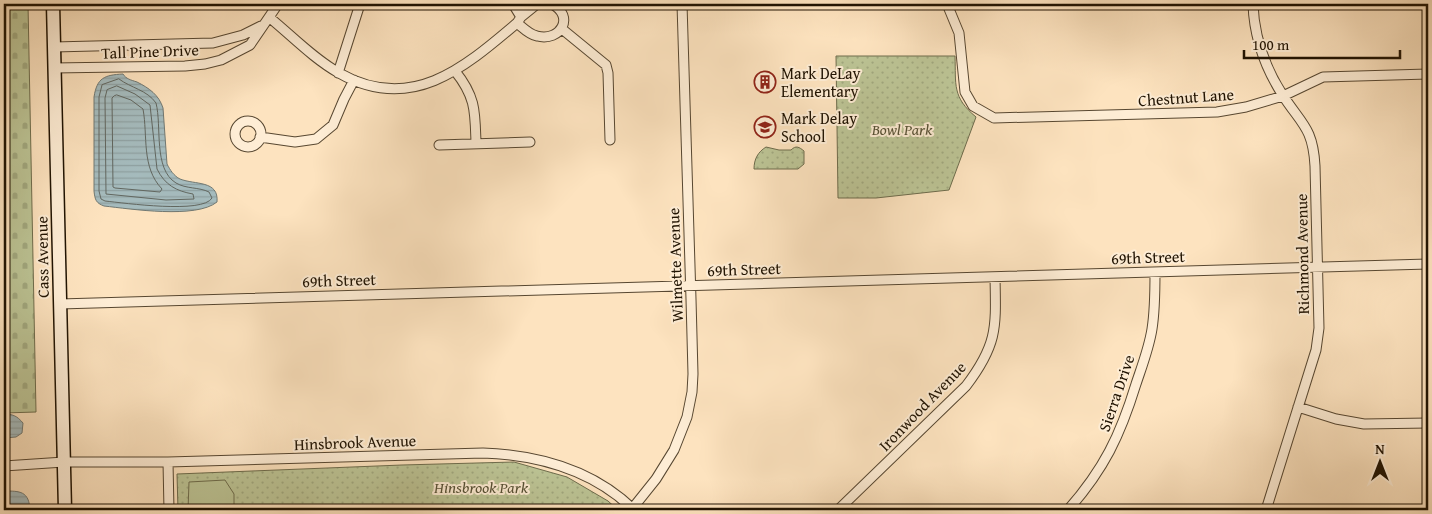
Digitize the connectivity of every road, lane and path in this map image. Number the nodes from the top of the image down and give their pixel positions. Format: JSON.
{"nodes":[{"id":1,"x":53,"y":4,"type":"edge"},
{"id":2,"x":278,"y":4,"type":"edge"},
{"id":3,"x":360,"y":4,"type":"edge"},
{"id":4,"x":513,"y":4,"type":"edge"},
{"id":5,"x":537,"y":4,"type":"edge"},
{"id":6,"x":682,"y":4,"type":"edge"},
{"id":7,"x":947,"y":4,"type":"edge"},
{"id":8,"x":1253,"y":4,"type":"edge"},
{"id":9,"x":557,"y":5,"type":"edge"},
{"id":10,"x":270,"y":18,"type":"junction"},
{"id":11,"x":519,"y":20,"type":"junction"},
{"id":12,"x":262,"y":26,"type":"junction"},
{"id":13,"x":562,"y":29,"type":"junction"},
{"id":14,"x":54,"y":47,"type":"junction"},
{"id":15,"x":54,"y":68,"type":"junction"},
{"id":16,"x":455,"y":71,"type":"junction"},
{"id":17,"x":338,"y":73,"type":"junction"},
{"id":18,"x":1428,"y":74,"type":"edge"},
{"id":19,"x":354,"y":80,"type":"junction"},
{"id":20,"x":1283,"y":96,"type":"junction"},
{"id":21,"x":260,"y":137,"type":"dead end"},
{"id":22,"x":610,"y":140,"type":"dead end"},
{"id":23,"x":530,"y":142,"type":"dead end"},
{"id":24,"x":476,"y":143,"type":"junction"},
{"id":25,"x":439,"y":145,"type":"dead end"},
{"id":26,"x":1428,"y":264,"type":"edge"},
{"id":27,"x":1318,"y":267,"type":"junction"},
{"id":28,"x":1155,"y":272,"type":"junction"},
{"id":29,"x":995,"y":277,"type":"junction"},
{"id":30,"x":691,"y":285,"type":"junction"},
{"id":31,"x":60,"y":304,"type":"junction"},
{"id":32,"x":1298,"y":407,"type":"junction"},
{"id":33,"x":1428,"y":423,"type":"edge"},
{"id":34,"x":64,"y":462,"type":"junction"},
{"id":35,"x":168,"y":462,"type":"junction"},
{"id":36,"x":4,"y":466,"type":"edge"},
{"id":37,"x":633,"y":509,"type":"edge"},
{"id":38,"x":65,"y":510,"type":"edge"},
{"id":39,"x":169,"y":510,"type":"edge"},
{"id":40,"x":838,"y":510,"type":"edge"},
{"id":41,"x":1068,"y":510,"type":"edge"},
{"id":42,"x":1266,"y":510,"type":"edge"}],
"edges":[{"from":1,"to":14,"type":"main road","name":"Cass Avenue"},
{"from":2,"to":10,"type":"street","name":"Tall Pine Drive"},
{"from":3,"to":17,"type":"street"},
{"from":4,"to":11,"type":"street"},
{"from":5,"to":11,"type":"street"},
{"from":6,"to":30,"type":"street","name":"Wilmette Avenue"},
{"from":7,"to":20,"type":"street","name":"Chestnut Lane"},
{"from":8,"to":20,"type":"street","name":"Richmond Avenue"},
{"from":9,"to":13,"type":"street"},
{"from":10,"to":12,"type":"street","name":"Tall Pine Drive"},
{"from":10,"to":17,"type":"street"},
{"from":11,"to":13,"type":"street"},
{"from":11,"to":16,"type":"street"},
{"from":12,"to":14,"type":"street","name":"Tall Pine Drive"},
{"from":12,"to":15,"type":"street","name":"Tall Pine Drive"},
{"from":13,"to":22,"type":"street"},
{"from":14,"to":15,"type":"main road","name":"Cass Avenue"},
{"from":15,"to":31,"type":"main road","name":"Cass Avenue"},
{"from":16,"to":19,"type":"street"},
{"from":16,"to":24,"type":"street"},
{"from":17,"to":19,"type":"street"},
{"from":18,"to":20,"type":"street","name":"Chestnut Lane"},
{"from":19,"to":21,"type":"street"},
{"from":20,"to":27,"type":"street","name":"Richmond Avenue"},
{"from":23,"to":24,"type":"street"},
{"from":24,"to":25,"type":"street"},
{"from":26,"to":27,"type":"street","name":"69th Street"},
{"from":27,"to":28,"type":"street","name":"69th Street"},
{"from":27,"to":32,"type":"street","name":"Richmond Avenue"},
{"from":28,"to":29,"type":"street","name":"69th Street"},
{"from":28,"to":41,"type":"street","name":"Sierra Drive"},
{"from":29,"to":30,"type":"street","name":"69th Street"},
{"from":29,"to":40,"type":"street","name":"Ironwood Avenue"},
{"from":30,"to":31,"type":"street","name":"69th Street"},
{"from":30,"to":37,"type":"street","name":"Wilmette Avenue"},
{"from":31,"to":34,"type":"main road","name":"Cass Avenue"},
{"from":32,"to":33,"type":"street"},
{"from":32,"to":42,"type":"street","name":"Richmond Avenue"},
{"from":34,"to":35,"type":"street","name":"Hinsbrook Avenue"},
{"from":34,"to":36,"type":"street","name":"Hinsbrook Avenue"},
{"from":34,"to":38,"type":"main road","name":"Cass Avenue"},
{"from":35,"to":37,"type":"street","name":"Hinsbrook Avenue"},
{"from":35,"to":39,"type":"street"}]}
